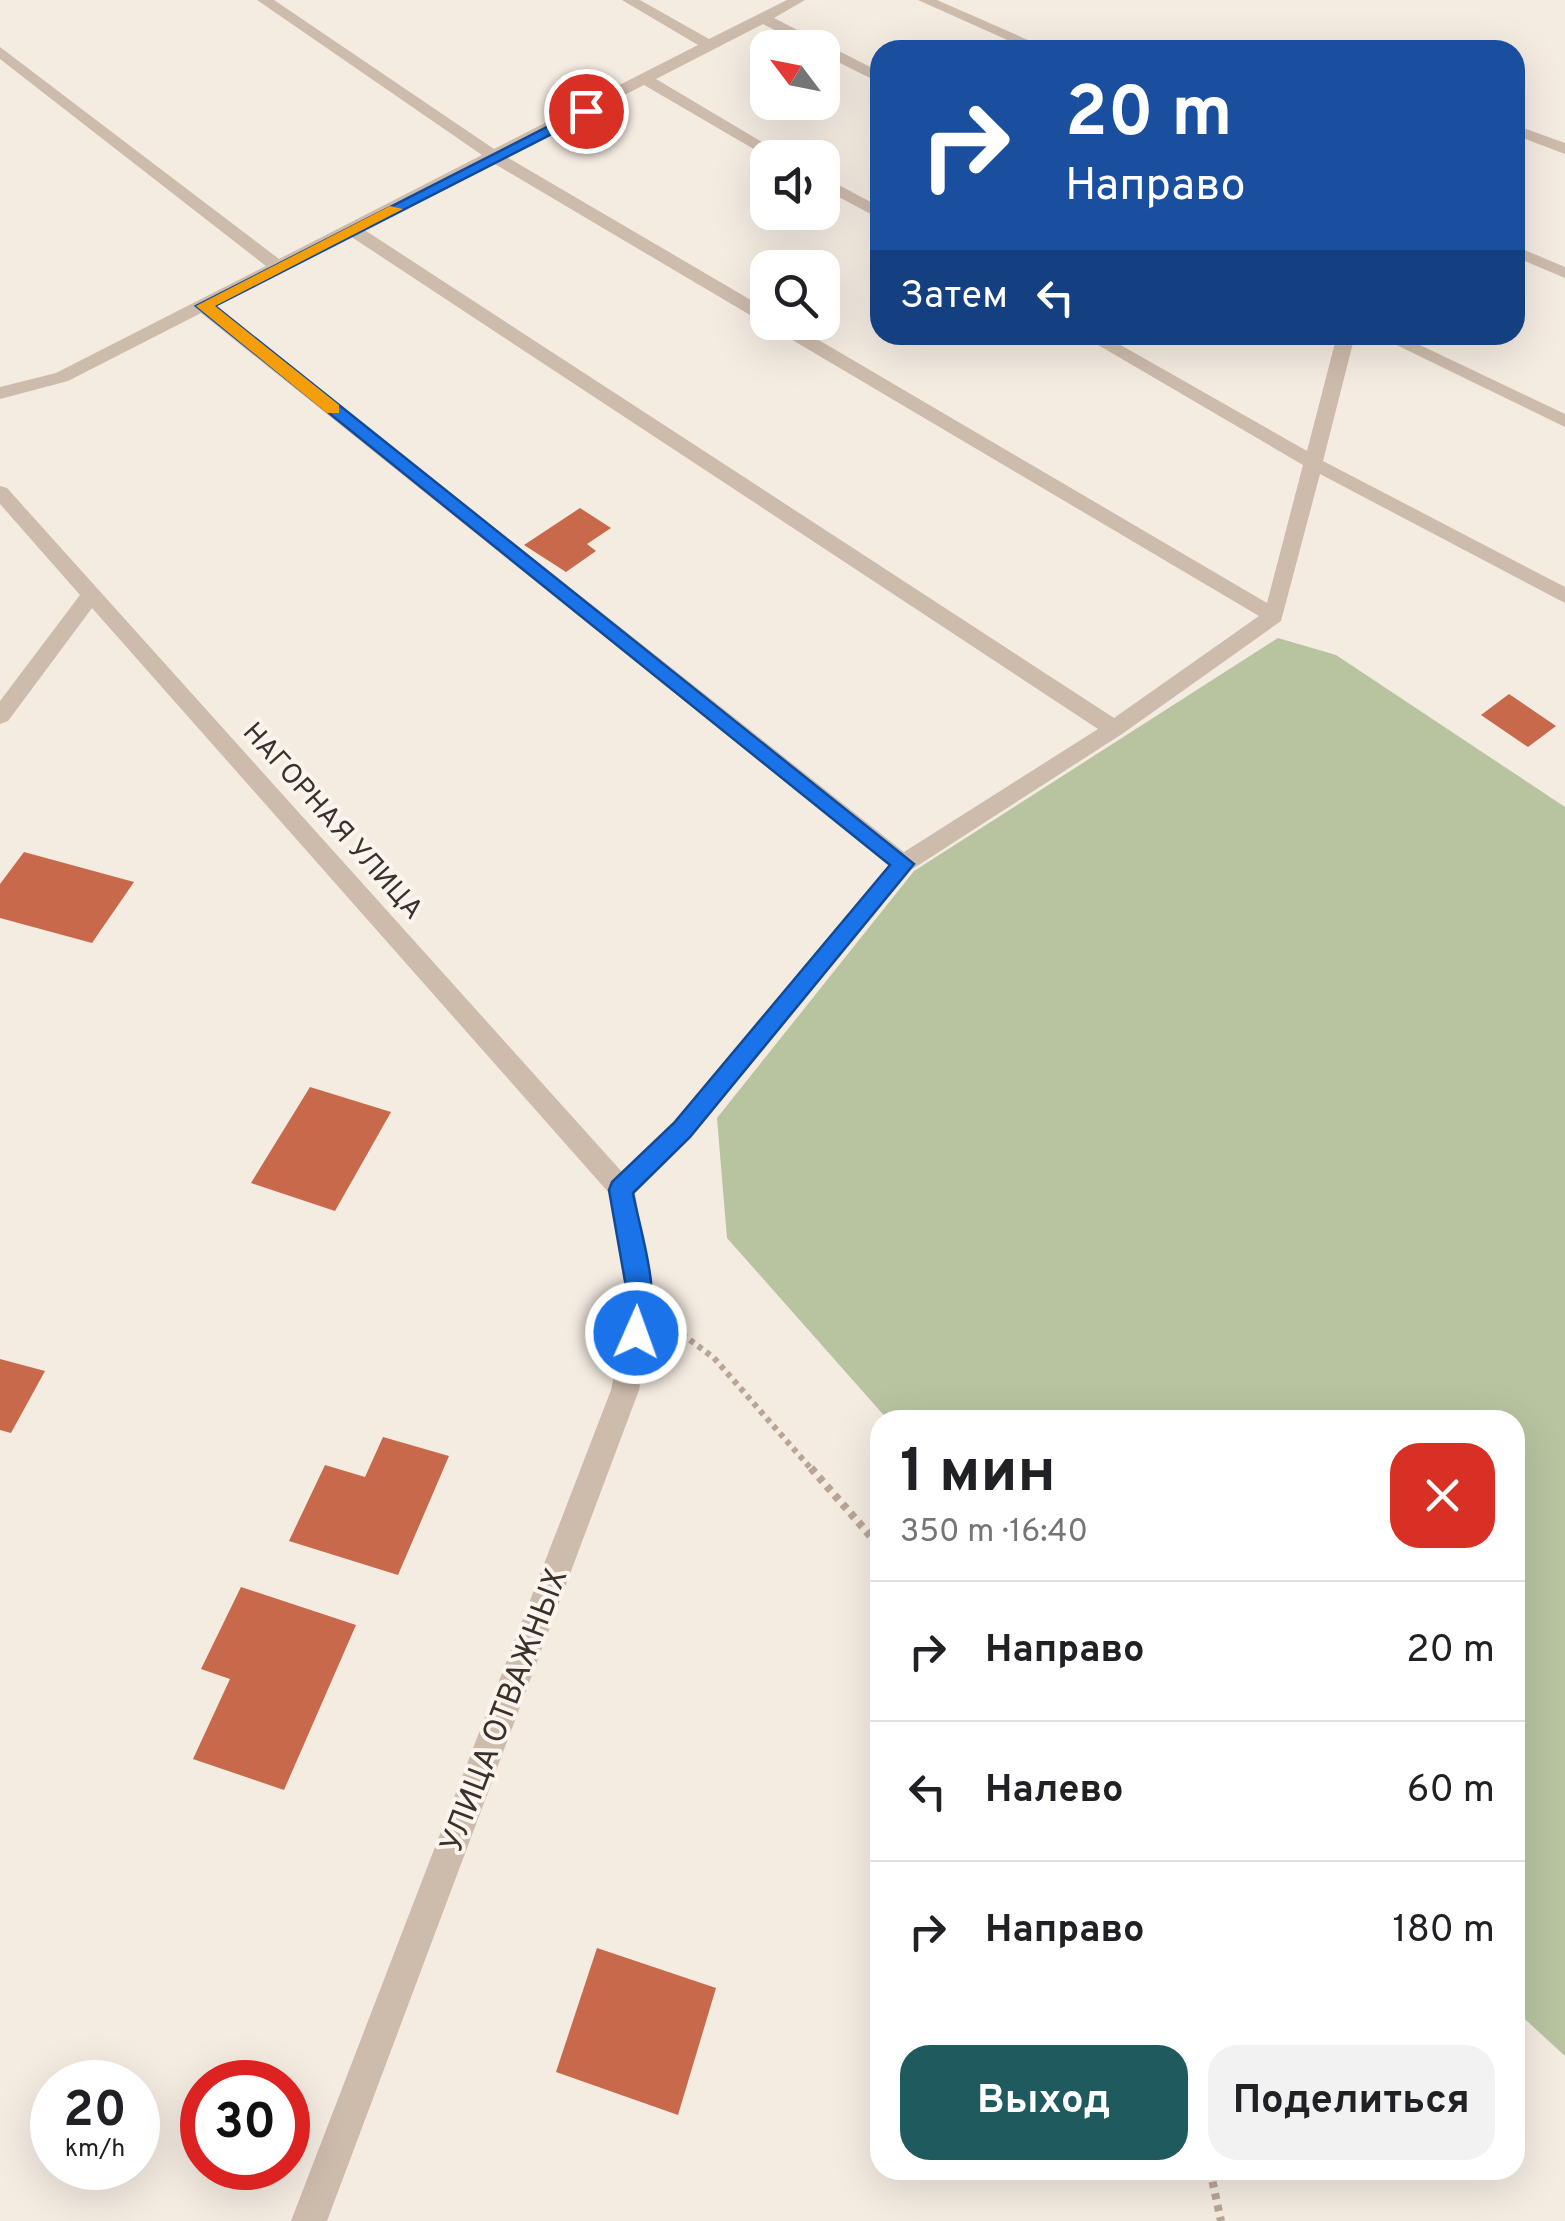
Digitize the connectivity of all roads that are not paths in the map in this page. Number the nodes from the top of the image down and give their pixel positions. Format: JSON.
{"nodes":[{"id":1,"x":264,"y":0,"type":"edge"},
{"id":2,"x":629,"y":0,"type":"edge"},
{"id":3,"x":798,"y":0,"type":"edge"},
{"id":4,"x":925,"y":0,"type":"edge"},
{"id":5,"x":763,"y":18,"type":"junction"},
{"id":6,"x":787,"y":30,"type":"edge"},
{"id":7,"x":1020,"y":40,"type":"edge"},
{"id":8,"x":710,"y":46,"type":"junction"},
{"id":9,"x":0,"y":52,"type":"edge"},
{"id":10,"x":840,"y":57,"type":"edge"},
{"id":11,"x":870,"y":73,"type":"edge"},
{"id":12,"x":647,"y":80,"type":"junction"},
{"id":13,"x":1525,"y":134,"type":"edge"},
{"id":14,"x":751,"y":140,"type":"edge"},
{"id":15,"x":1565,"y":149,"type":"edge"},
{"id":16,"x":495,"y":157,"type":"junction"},
{"id":17,"x":840,"y":191,"type":"edge"},
{"id":18,"x":870,"y":208,"type":"edge"},
{"id":19,"x":354,"y":231,"type":"junction"},
{"id":20,"x":1525,"y":255,"type":"edge"},
{"id":21,"x":278,"y":268,"type":"junction"},
{"id":22,"x":1565,"y":273,"type":"edge"},
{"id":23,"x":204,"y":306,"type":"junction"},
{"id":24,"x":750,"y":307,"type":"edge"},
{"id":25,"x":806,"y":340,"type":"edge"},
{"id":26,"x":1107,"y":345,"type":"edge"},
{"id":27,"x":1343,"y":345,"type":"edge"},
{"id":28,"x":1406,"y":345,"type":"edge"},
{"id":29,"x":0,"y":393,"type":"edge"},
{"id":30,"x":1565,"y":421,"type":"edge"},
{"id":31,"x":1313,"y":464,"type":"junction"},
{"id":32,"x":0,"y":492,"type":"edge"},
{"id":33,"x":92,"y":593,"type":"junction"},
{"id":34,"x":1565,"y":596,"type":"edge"},
{"id":35,"x":1274,"y":616,"type":"junction"},
{"id":36,"x":0,"y":716,"type":"edge"},
{"id":37,"x":1114,"y":729,"type":"junction"},
{"id":38,"x":903,"y":864,"type":"junction"},
{"id":39,"x":620,"y":1190,"type":"junction"},
{"id":40,"x":309,"y":2221,"type":"edge"}],
"edges":[{"from":1,"to":16,"type":"street"},
{"from":2,"to":8,"type":"street"},
{"from":3,"to":5,"type":"street"},
{"from":4,"to":7,"type":"street"},
{"from":5,"to":6,"type":"street"},
{"from":5,"to":8,"type":"street"},
{"from":8,"to":12,"type":"street"},
{"from":9,"to":21,"type":"street"},
{"from":10,"to":11,"type":"street"},
{"from":12,"to":14,"type":"street"},
{"from":12,"to":16,"type":"street"},
{"from":13,"to":15,"type":"street"},
{"from":16,"to":19,"type":"street"},
{"from":16,"to":24,"type":"street"},
{"from":17,"to":18,"type":"street"},
{"from":19,"to":21,"type":"street"},
{"from":19,"to":37,"type":"street"},
{"from":20,"to":22,"type":"street"},
{"from":21,"to":23,"type":"street"},
{"from":23,"to":29,"type":"street"},
{"from":23,"to":38,"type":"street"},
{"from":25,"to":35,"type":"street"},
{"from":26,"to":31,"type":"street"},
{"from":27,"to":31,"type":"street"},
{"from":28,"to":30,"type":"street"},
{"from":31,"to":34,"type":"street"},
{"from":31,"to":35,"type":"street"},
{"from":32,"to":33,"type":"street","name":"НАГОРНАЯ УЛИЦА"},
{"from":33,"to":36,"type":"street"},
{"from":33,"to":39,"type":"street","name":"НАГОРНАЯ УЛИЦА"},
{"from":35,"to":37,"type":"street"},
{"from":37,"to":38,"type":"street"},
{"from":38,"to":39,"type":"street"},
{"from":39,"to":40,"type":"street","name":"УЛИЦА ОТВАЖНЫХ"}]}
